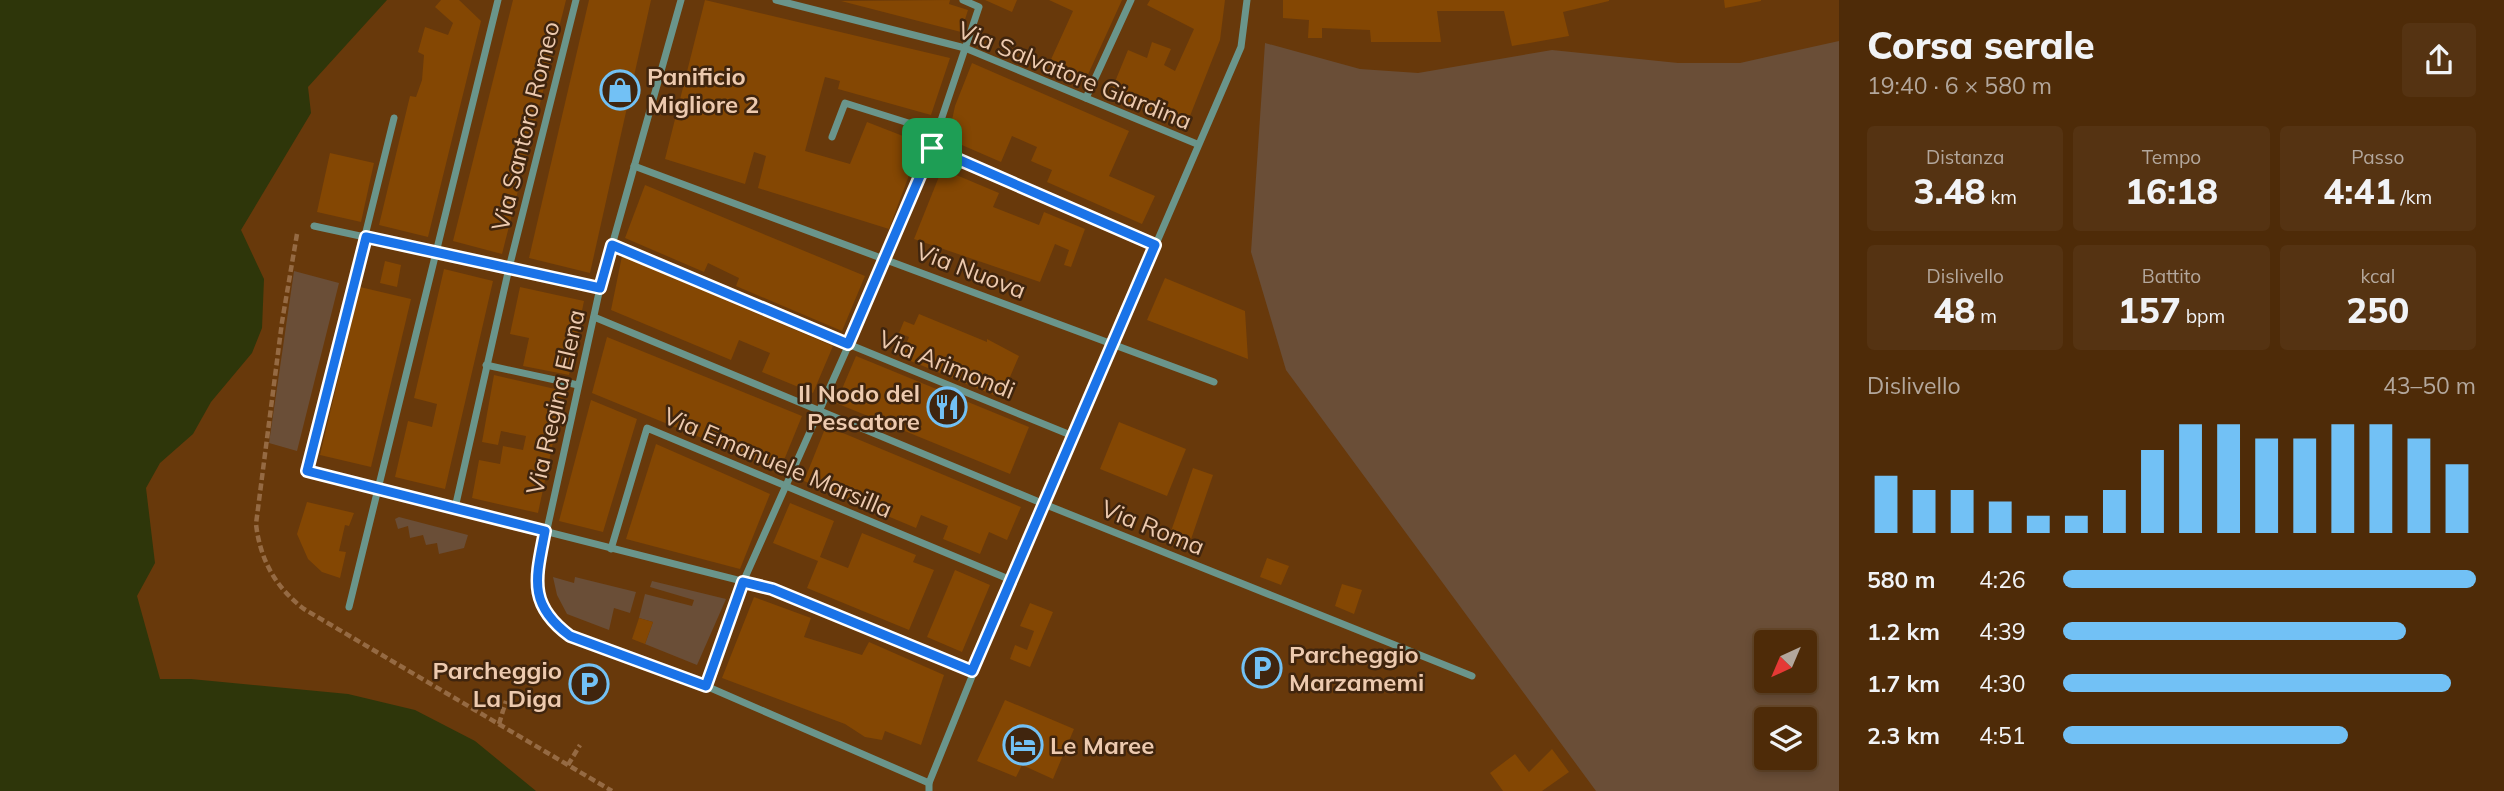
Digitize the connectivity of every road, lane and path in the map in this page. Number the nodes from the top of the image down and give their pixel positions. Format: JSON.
{"nodes":[{"id":1,"x":498,"y":0,"type":"edge"},
{"id":2,"x":576,"y":0,"type":"edge"},
{"id":3,"x":681,"y":0,"type":"edge"},
{"id":4,"x":776,"y":0,"type":"edge"},
{"id":5,"x":964,"y":0,"type":"edge"},
{"id":6,"x":1131,"y":0,"type":"edge"},
{"id":7,"x":1247,"y":0,"type":"edge"},
{"id":8,"x":965,"y":48,"type":"junction"},
{"id":9,"x":1086,"y":98,"type":"junction"},
{"id":10,"x":394,"y":118,"type":"dead end"},
{"id":11,"x":937,"y":132,"type":"junction"},
{"id":12,"x":832,"y":137,"type":"dead end"},
{"id":13,"x":1197,"y":144,"type":"junction"},
{"id":14,"x":932,"y":148,"type":"junction"},
{"id":15,"x":634,"y":166,"type":"junction"},
{"id":16,"x":314,"y":226,"type":"dead end"},
{"id":17,"x":366,"y":237,"type":"junction"},
{"id":18,"x":612,"y":245,"type":"junction"},
{"id":19,"x":1155,"y":245,"type":"junction"},
{"id":20,"x":436,"y":252,"type":"junction"},
{"id":21,"x":887,"y":259,"type":"junction"},
{"id":22,"x":509,"y":268,"type":"junction"},
{"id":23,"x":600,"y":288,"type":"junction"},
{"id":24,"x":594,"y":317,"type":"junction"},
{"id":25,"x":848,"y":344,"type":"junction"},
{"id":26,"x":1112,"y":345,"type":"junction"},
{"id":27,"x":486,"y":365,"type":"junction"},
{"id":28,"x":1214,"y":382,"type":"dead end"},
{"id":29,"x":578,"y":385,"type":"junction"},
{"id":30,"x":820,"y":411,"type":"junction"},
{"id":31,"x":1073,"y":436,"type":"junction"},
{"id":32,"x":786,"y":487,"type":"junction"},
{"id":33,"x":377,"y":488,"type":"junction"},
{"id":34,"x":1044,"y":504,"type":"junction"},
{"id":35,"x":455,"y":508,"type":"junction"},
{"id":36,"x":545,"y":531,"type":"junction"},
{"id":37,"x":611,"y":548,"type":"junction"},
{"id":38,"x":1010,"y":580,"type":"junction"},
{"id":39,"x":743,"y":582,"type":"junction"},
{"id":40,"x":349,"y":607,"type":"dead end"},
{"id":41,"x":972,"y":671,"type":"junction"},
{"id":42,"x":1472,"y":676,"type":"dead end"},
{"id":43,"x":706,"y":686,"type":"junction"},
{"id":44,"x":506,"y":701,"type":"dead end"},
{"id":45,"x":499,"y":724,"type":"dead end"},
{"id":46,"x":580,"y":745,"type":"dead end"},
{"id":47,"x":568,"y":765,"type":"dead end"},
{"id":48,"x":929,"y":787,"type":"edge"}],
"edges":[{"from":1,"to":20,"type":"street"},
{"from":2,"to":22,"type":"street","name":"Via Santoro Romeo"},
{"from":3,"to":15,"type":"street","name":"Via Regina Elena"},
{"from":4,"to":8,"type":"street","name":"Via Salvatore Giardina"},
{"from":5,"to":8,"type":"street"},
{"from":6,"to":9,"type":"street"},
{"from":7,"to":13,"type":"street"},
{"from":8,"to":9,"type":"street","name":"Via Salvatore Giardina"},
{"from":8,"to":11,"type":"street"},
{"from":9,"to":13,"type":"street","name":"Via Salvatore Giardina"},
{"from":10,"to":17,"type":"street"},
{"from":11,"to":12,"type":"street"},
{"from":11,"to":14,"type":"street"},
{"from":13,"to":19,"type":"street"},
{"from":14,"to":19,"type":"street"},
{"from":14,"to":21,"type":"street"},
{"from":15,"to":18,"type":"street","name":"Via Regina Elena"},
{"from":15,"to":21,"type":"street","name":"Via Nuova"},
{"from":16,"to":17,"type":"street"},
{"from":17,"to":20,"type":"street"},
{"from":17,"to":33,"type":"street"},
{"from":18,"to":23,"type":"street","name":"Via Regina Elena"},
{"from":18,"to":25,"type":"street","name":"Via Arimondi"},
{"from":19,"to":26,"type":"street"},
{"from":20,"to":22,"type":"street"},
{"from":20,"to":33,"type":"street"},
{"from":21,"to":25,"type":"street"},
{"from":21,"to":26,"type":"street","name":"Via Nuova"},
{"from":22,"to":23,"type":"street"},
{"from":22,"to":27,"type":"street","name":"Via Santoro Romeo"},
{"from":23,"to":24,"type":"street","name":"Via Regina Elena"},
{"from":24,"to":29,"type":"street","name":"Via Regina Elena"},
{"from":24,"to":30,"type":"street","name":"Via Roma"},
{"from":25,"to":30,"type":"street"},
{"from":25,"to":31,"type":"street","name":"Via Arimondi"},
{"from":26,"to":28,"type":"street","name":"Via Nuova"},
{"from":26,"to":31,"type":"street"},
{"from":27,"to":29,"type":"street"},
{"from":27,"to":35,"type":"street","name":"Via Santoro Romeo"},
{"from":29,"to":36,"type":"street","name":"Via Regina Elena"},
{"from":30,"to":32,"type":"street"},
{"from":30,"to":34,"type":"street","name":"Via Roma"},
{"from":31,"to":34,"type":"street"},
{"from":32,"to":37,"type":"street","name":"Via Emanuele Marsilla"},
{"from":32,"to":38,"type":"street","name":"Via Emanuele Marsilla"},
{"from":32,"to":39,"type":"street"},
{"from":33,"to":35,"type":"street"},
{"from":33,"to":40,"type":"street"},
{"from":34,"to":38,"type":"street"},
{"from":34,"to":42,"type":"street","name":"Via Roma"},
{"from":35,"to":36,"type":"street"},
{"from":36,"to":37,"type":"street"},
{"from":36,"to":43,"type":"street","name":"Via Regina Elena"},
{"from":37,"to":39,"type":"street"},
{"from":38,"to":41,"type":"street"},
{"from":39,"to":41,"type":"street"},
{"from":39,"to":43,"type":"street"},
{"from":41,"to":48,"type":"street"},
{"from":43,"to":48,"type":"street"},
{"from":44,"to":45,"type":"path"},
{"from":46,"to":47,"type":"path"}]}
